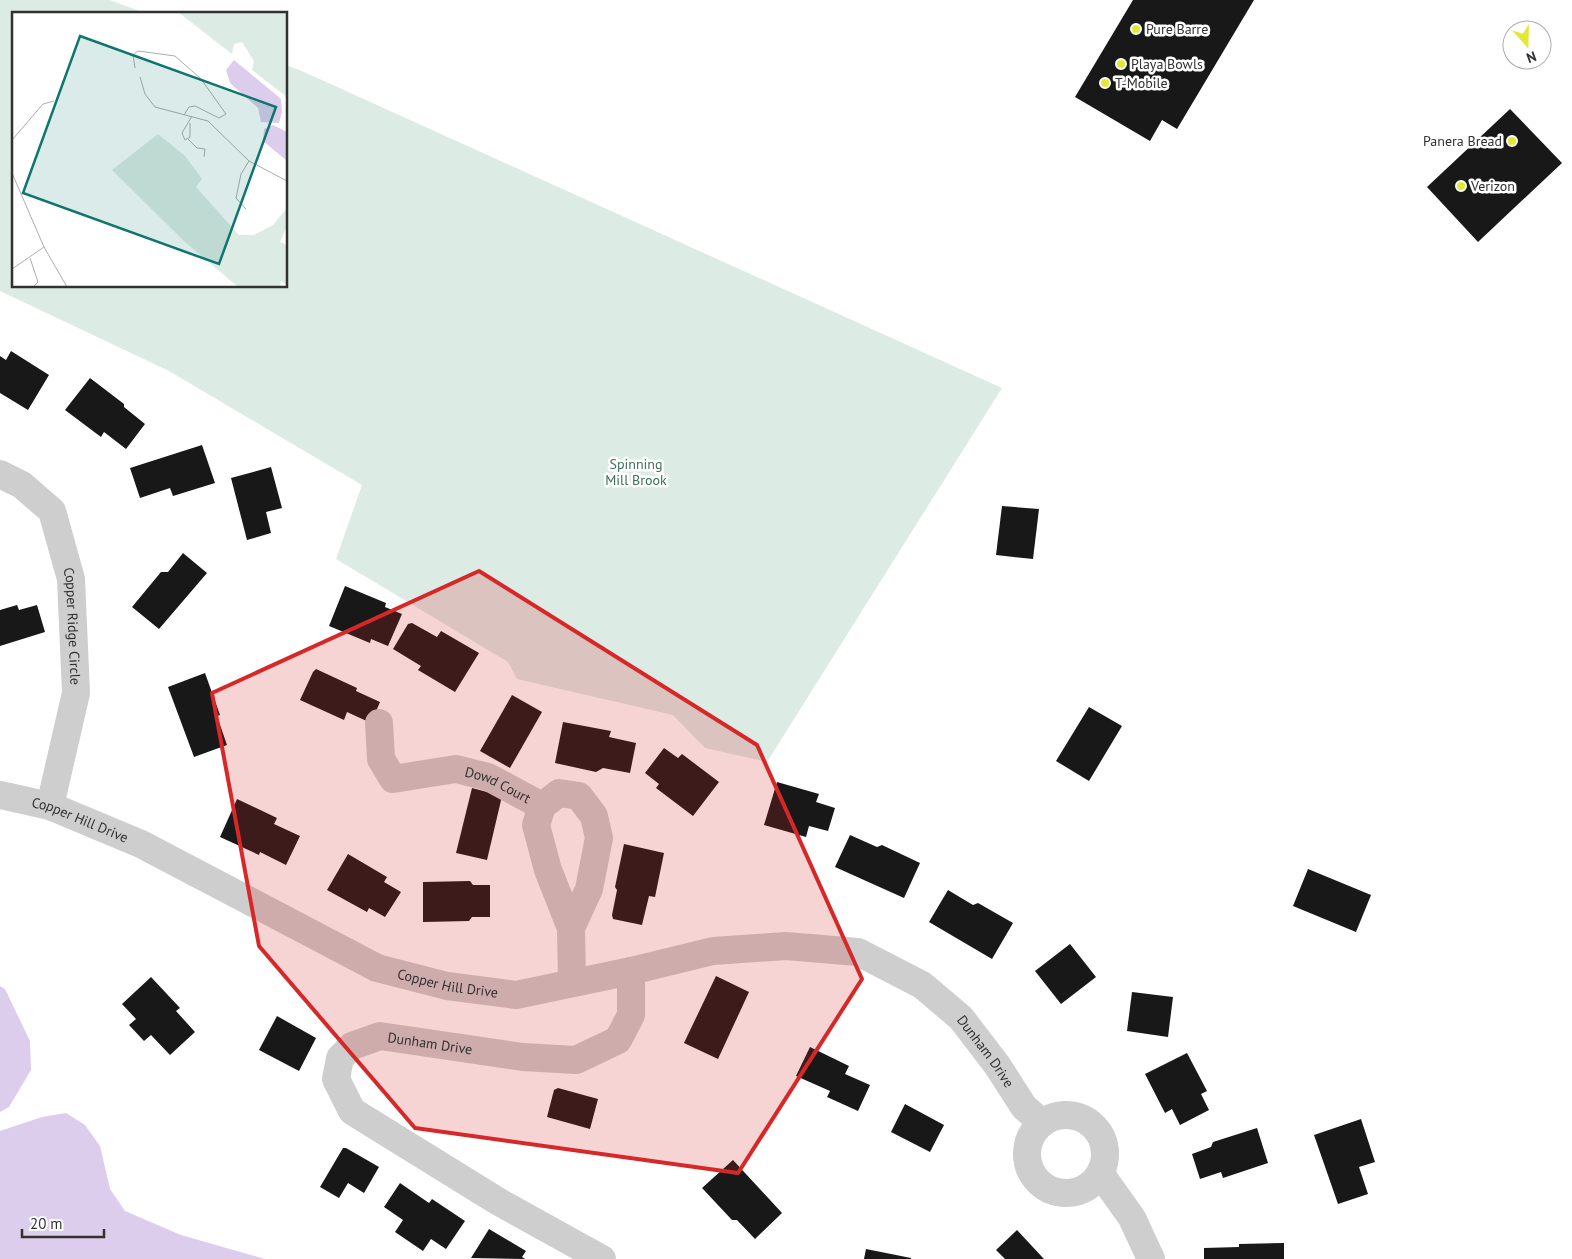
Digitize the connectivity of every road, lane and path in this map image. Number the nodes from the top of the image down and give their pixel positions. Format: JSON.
{"nodes":[{"id":1,"x":0,"y":474,"type":"edge"},
{"id":2,"x":379,"y":722,"type":"dead end"},
{"id":3,"x":0,"y":795,"type":"edge"},
{"id":4,"x":50,"y":806,"type":"junction"},
{"id":5,"x":542,"y":806,"type":"junction"},
{"id":6,"x":571,"y":928,"type":"junction"},
{"id":7,"x":631,"y":971,"type":"junction"},
{"id":8,"x":572,"y":983,"type":"junction"},
{"id":9,"x":922,"y":985,"type":"joint"},
{"id":10,"x":1042,"y":1123,"type":"junction"},
{"id":11,"x":1100,"y":1173,"type":"junction"},
{"id":12,"x":602,"y":1259,"type":"edge"},
{"id":13,"x":1151,"y":1259,"type":"edge"}],
"edges":[{"from":1,"to":4,"type":"street","name":"Copper Ridge Circle"},
{"from":2,"to":5,"type":"street","name":"Dowd Court"},
{"from":3,"to":4,"type":"street","name":"Copper Hill Drive"},
{"from":4,"to":8,"type":"street","name":"Copper Hill Drive"},
{"from":5,"to":6,"type":"street","name":"Dowd Court"},
{"from":5,"to":6,"type":"street","name":"Dowd Court"},
{"from":6,"to":8,"type":"street","name":"Dowd Court"},
{"from":7,"to":8,"type":"street","name":"Copper Hill Drive"},
{"from":7,"to":9,"type":"street","name":"Copper Hill Drive"},
{"from":7,"to":12,"type":"street","name":"Dunham Drive"},
{"from":9,"to":10,"type":"street","name":"Dunham Drive"},
{"from":10,"to":11,"type":"street"},
{"from":10,"to":11,"type":"street"},
{"from":11,"to":13,"type":"street"}]}
